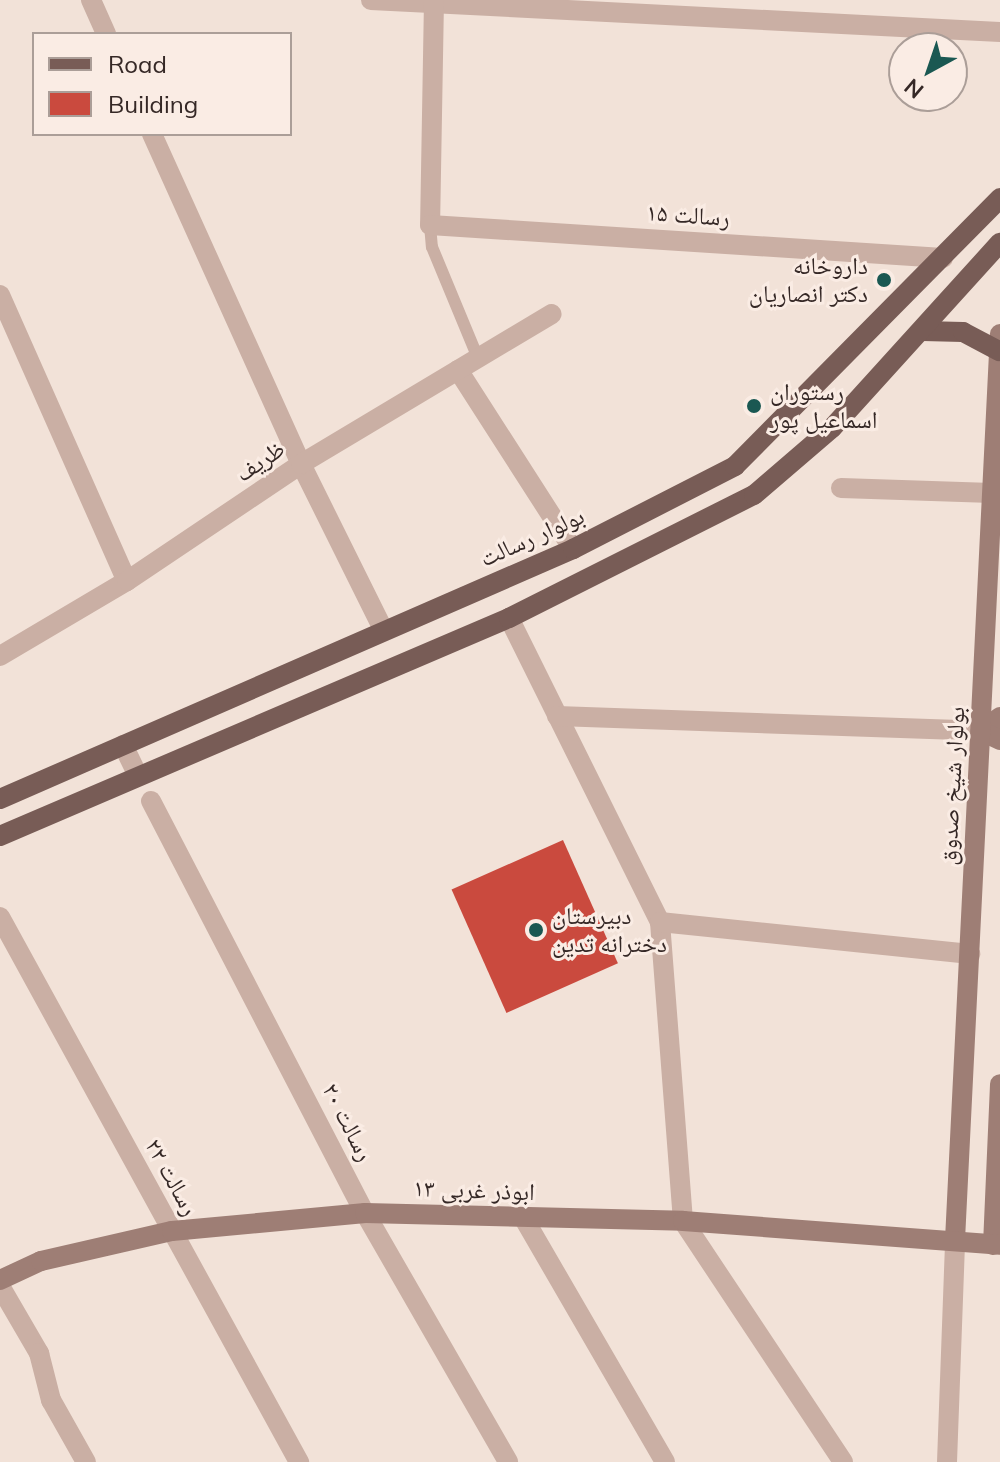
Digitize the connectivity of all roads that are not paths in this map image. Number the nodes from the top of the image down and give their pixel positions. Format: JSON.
{"nodes":[{"id":1,"x":91,"y":0,"type":"edge"},
{"id":2,"x":371,"y":0,"type":"edge"},
{"id":3,"x":434,"y":2,"type":"edge"},
{"id":4,"x":105,"y":32,"type":"edge"},
{"id":5,"x":1000,"y":32,"type":"edge"},
{"id":6,"x":153,"y":136,"type":"edge"},
{"id":7,"x":1000,"y":198,"type":"edge"},
{"id":8,"x":430,"y":225,"type":"junction"},
{"id":9,"x":1000,"y":243,"type":"edge"},
{"id":10,"x":943,"y":258,"type":"junction"},
{"id":11,"x":0,"y":295,"type":"edge"},
{"id":12,"x":552,"y":314,"type":"dead end"},
{"id":13,"x":923,"y":331,"type":"junction"},
{"id":14,"x":999,"y":342,"type":"edge"},
{"id":15,"x":478,"y":358,"type":"junction"},
{"id":16,"x":458,"y":370,"type":"junction"},
{"id":17,"x":301,"y":464,"type":"junction"},
{"id":18,"x":841,"y":488,"type":"dead end"},
{"id":19,"x":992,"y":493,"type":"junction"},
{"id":20,"x":573,"y":549,"type":"junction"},
{"id":21,"x":127,"y":581,"type":"junction"},
{"id":22,"x":509,"y":618,"type":"junction"},
{"id":23,"x":384,"y":631,"type":"junction"},
{"id":24,"x":0,"y":656,"type":"edge"},
{"id":25,"x":557,"y":716,"type":"junction"},
{"id":26,"x":1000,"y":717,"type":"edge"},
{"id":27,"x":991,"y":735,"type":"edge"},
{"id":28,"x":123,"y":745,"type":"junction"},
{"id":29,"x":137,"y":774,"type":"junction"},
{"id":30,"x":0,"y":799,"type":"edge"},
{"id":31,"x":151,"y":801,"type":"dead end"},
{"id":32,"x":0,"y":836,"type":"edge"},
{"id":33,"x":0,"y":917,"type":"edge"},
{"id":34,"x":660,"y":922,"type":"junction"},
{"id":35,"x":970,"y":954,"type":"junction"},
{"id":36,"x":1000,"y":1084,"type":"edge"},
{"id":37,"x":365,"y":1213,"type":"junction"},
{"id":38,"x":523,"y":1217,"type":"junction"},
{"id":39,"x":683,"y":1221,"type":"junction"},
{"id":40,"x":172,"y":1231,"type":"junction"},
{"id":41,"x":955,"y":1240,"type":"junction"},
{"id":42,"x":997,"y":1245,"type":"edge"},
{"id":43,"x":0,"y":1280,"type":"edge"},
{"id":44,"x":0,"y":1286,"type":"edge"},
{"id":45,"x":86,"y":1462,"type":"edge"},
{"id":46,"x":299,"y":1462,"type":"edge"},
{"id":47,"x":508,"y":1462,"type":"edge"},
{"id":48,"x":665,"y":1462,"type":"edge"},
{"id":49,"x":843,"y":1462,"type":"edge"},
{"id":50,"x":947,"y":1462,"type":"edge"}],
"edges":[{"from":1,"to":4,"type":"street"},
{"from":2,"to":3,"type":"street"},
{"from":3,"to":5,"type":"street"},
{"from":3,"to":8,"type":"street"},
{"from":6,"to":17,"type":"street"},
{"from":7,"to":10,"type":"main road","name":"بولوار رسالت"},
{"from":8,"to":10,"type":"street","name":"رسالت ۱۵"},
{"from":8,"to":15,"type":"lane"},
{"from":9,"to":13,"type":"main road"},
{"from":10,"to":20,"type":"main road","name":"بولوار رسالت"},
{"from":11,"to":21,"type":"street"},
{"from":12,"to":15,"type":"street","name":"ظریف"},
{"from":13,"to":14,"type":"main road"},
{"from":13,"to":22,"type":"main road"},
{"from":14,"to":19,"type":"street","name":"بولوار شیخ صدوق"},
{"from":15,"to":16,"type":"street","name":"ظریف"},
{"from":16,"to":17,"type":"street","name":"ظریف"},
{"from":16,"to":20,"type":"street"},
{"from":17,"to":21,"type":"street","name":"ظریف"},
{"from":17,"to":23,"type":"street"},
{"from":18,"to":19,"type":"street"},
{"from":19,"to":27,"type":"street","name":"بولوار شیخ صدوق"},
{"from":20,"to":23,"type":"main road","name":"بولوار رسالت"},
{"from":21,"to":24,"type":"street","name":"ظریف"},
{"from":22,"to":25,"type":"street"},
{"from":22,"to":29,"type":"main road"},
{"from":23,"to":28,"type":"main road","name":"بولوار رسالت"},
{"from":25,"to":27,"type":"street"},
{"from":25,"to":34,"type":"street"},
{"from":26,"to":27,"type":"street"},
{"from":27,"to":35,"type":"street","name":"بولوار شیخ صدوق"},
{"from":28,"to":29,"type":"street"},
{"from":28,"to":30,"type":"main road","name":"بولوار رسالت"},
{"from":29,"to":32,"type":"main road"},
{"from":31,"to":37,"type":"street","name":"رسالت ۲۰"},
{"from":33,"to":40,"type":"street","name":"رسالت ۲۲"},
{"from":34,"to":35,"type":"street"},
{"from":34,"to":39,"type":"street"},
{"from":35,"to":41,"type":"street","name":"بولوار شیخ صدوق"},
{"from":36,"to":42,"type":"street"},
{"from":37,"to":38,"type":"street","name":"ابوذر غربی ۱۳"},
{"from":37,"to":40,"type":"street","name":"ابوذر غربی ۱۳"},
{"from":37,"to":47,"type":"street","name":"رسالت ۲۰"},
{"from":38,"to":39,"type":"street","name":"ابوذر غربی ۱۳"},
{"from":38,"to":48,"type":"street"},
{"from":39,"to":41,"type":"street","name":"ابوذر غربی ۱۳"},
{"from":39,"to":49,"type":"street"},
{"from":40,"to":43,"type":"street","name":"ابوذر غربی ۱۳"},
{"from":40,"to":46,"type":"street","name":"رسالت ۲۲"},
{"from":41,"to":42,"type":"street","name":"ابوذر غربی ۱۳"},
{"from":41,"to":50,"type":"street"},
{"from":44,"to":45,"type":"street"}]}
